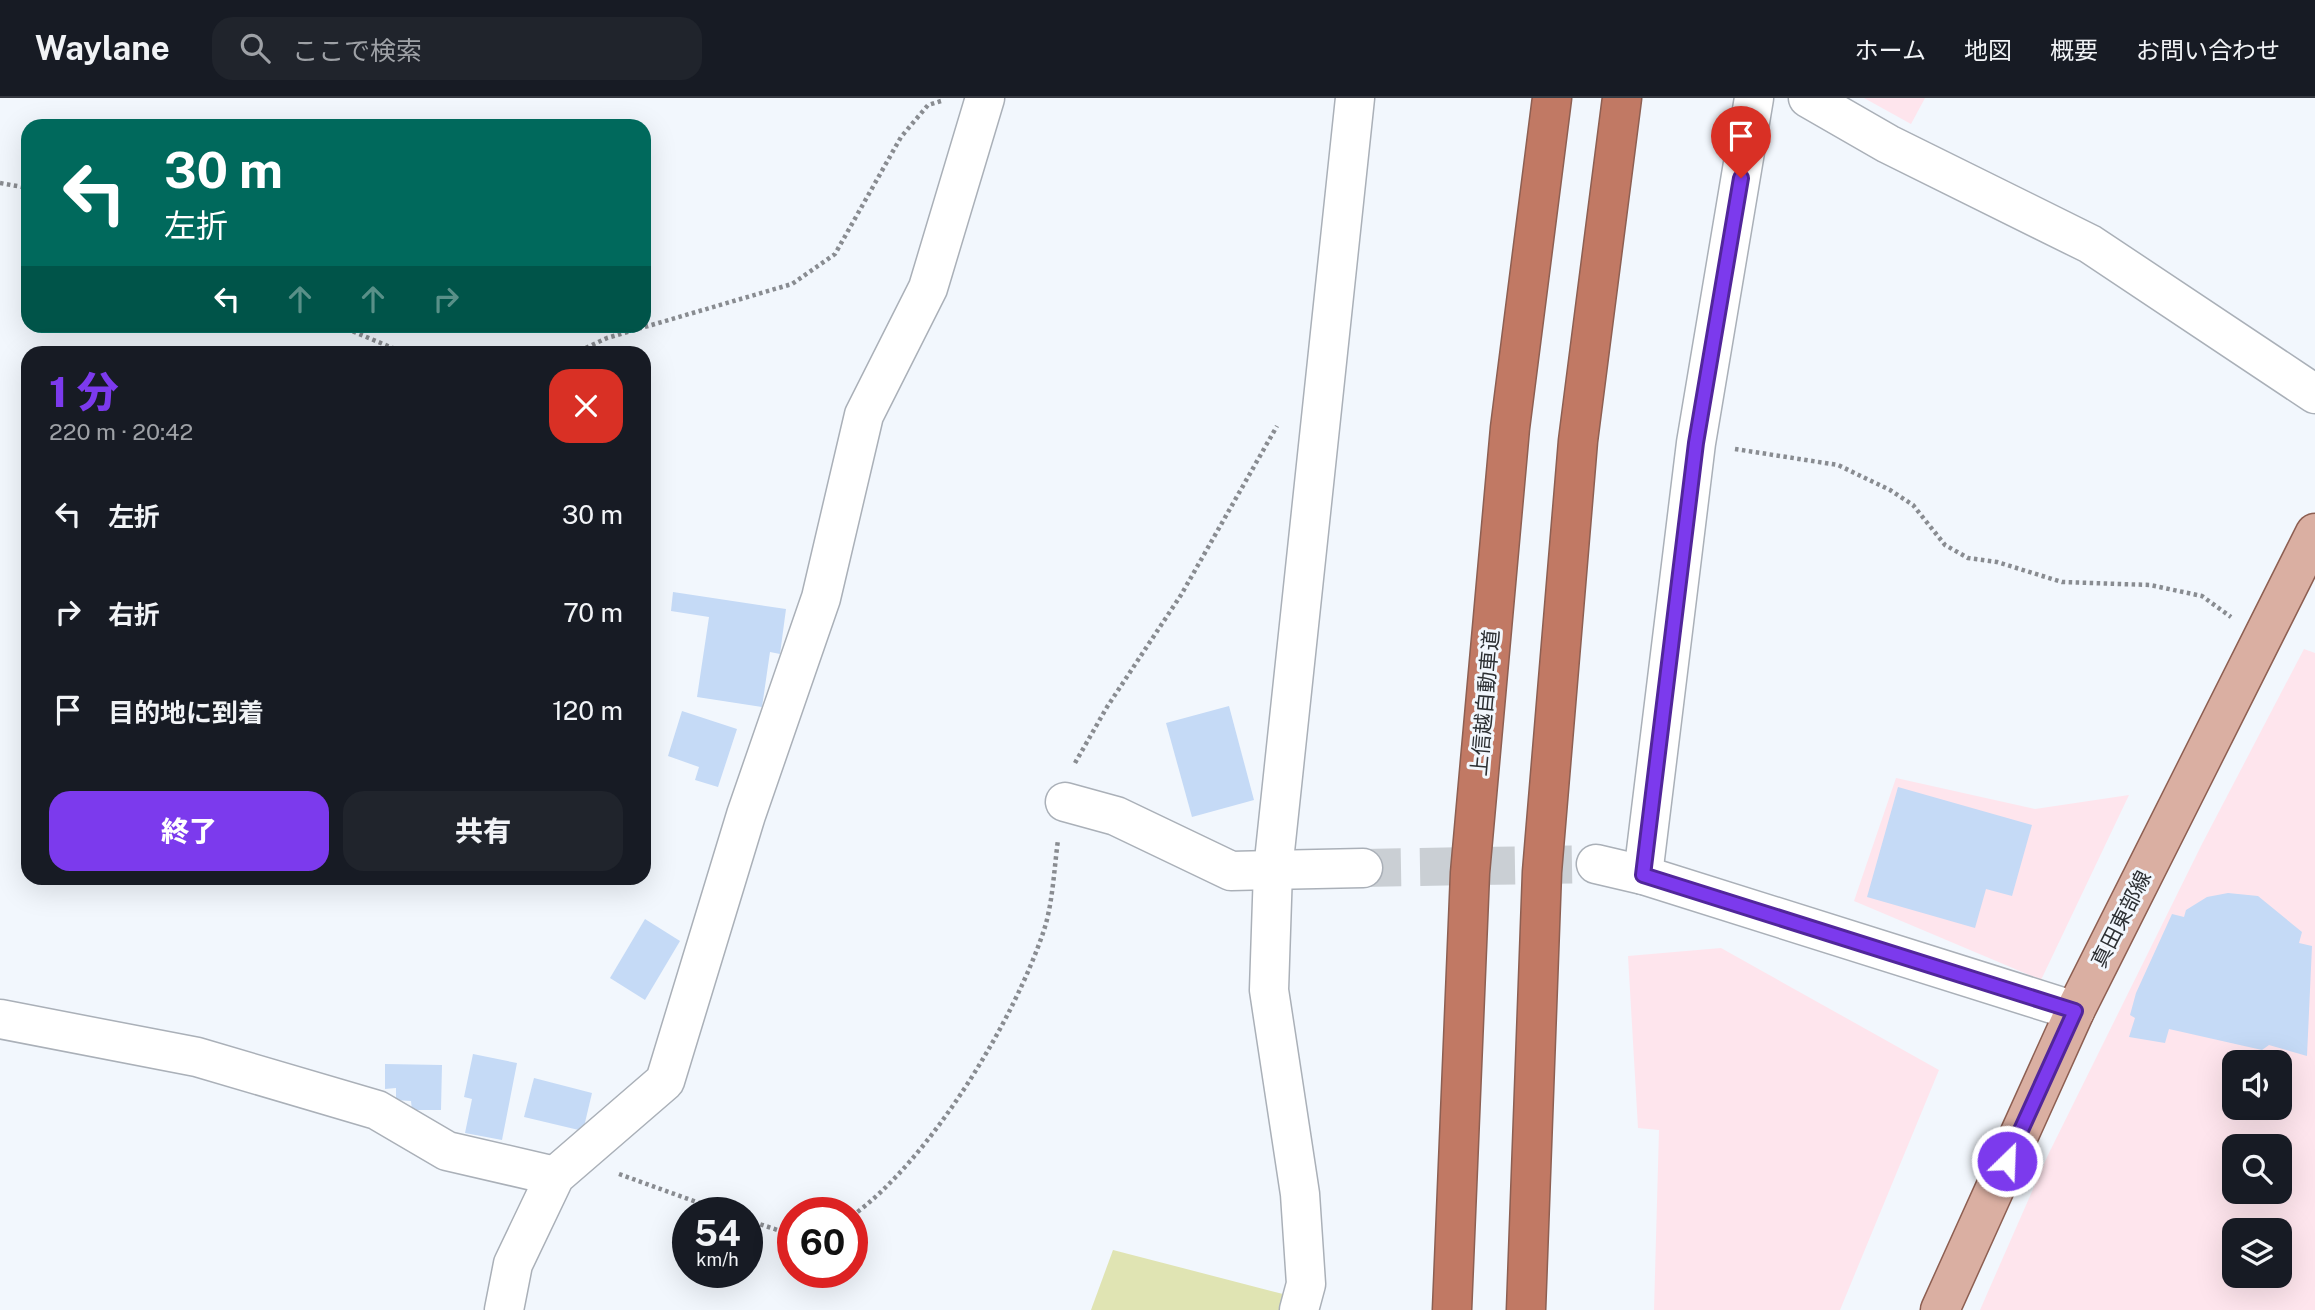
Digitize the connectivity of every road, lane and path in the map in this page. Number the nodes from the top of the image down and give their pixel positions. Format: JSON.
{"nodes":[{"id":1,"x":949,"y":98,"type":"edge"},
{"id":2,"x":985,"y":98,"type":"edge"},
{"id":3,"x":1355,"y":98,"type":"edge"},
{"id":4,"x":1552,"y":98,"type":"edge"},
{"id":5,"x":1622,"y":98,"type":"edge"},
{"id":6,"x":1754,"y":98,"type":"edge"},
{"id":7,"x":1808,"y":98,"type":"edge"},
{"id":8,"x":0,"y":183,"type":"edge"},
{"id":9,"x":21,"y":187,"type":"edge"},
{"id":10,"x":651,"y":325,"type":"edge"},
{"id":11,"x":357,"y":333,"type":"edge"},
{"id":12,"x":624,"y":333,"type":"edge"},
{"id":13,"x":388,"y":346,"type":"edge"},
{"id":14,"x":590,"y":346,"type":"edge"},
{"id":15,"x":2315,"y":394,"type":"edge"},
{"id":16,"x":1283,"y":415,"type":"dead end"},
{"id":17,"x":1696,"y":443,"type":"junction"},
{"id":18,"x":2315,"y":533,"type":"edge"},
{"id":19,"x":2261,"y":639,"type":"junction"},
{"id":20,"x":1065,"y":802,"type":"junction"},
{"id":21,"x":1596,"y":864,"type":"tunnel mouth"},
{"id":22,"x":1363,"y":868,"type":"tunnel mouth"},
{"id":23,"x":1273,"y":870,"type":"junction"},
{"id":24,"x":1643,"y":875,"type":"junction"},
{"id":25,"x":2075,"y":1011,"type":"junction"},
{"id":26,"x":0,"y":1019,"type":"edge"},
{"id":27,"x":565,"y":1167,"type":"junction"},
{"id":28,"x":672,"y":1197,"type":"edge"},
{"id":29,"x":868,"y":1204,"type":"edge"},
{"id":30,"x":504,"y":1310,"type":"edge"},
{"id":31,"x":1299,"y":1310,"type":"edge"},
{"id":32,"x":1452,"y":1310,"type":"edge"},
{"id":33,"x":1526,"y":1310,"type":"edge"},
{"id":34,"x":1940,"y":1310,"type":"edge"}],
"edges":[{"from":1,"to":10,"type":"path"},
{"from":2,"to":27,"type":"street"},
{"from":3,"to":23,"type":"street"},
{"from":4,"to":32,"type":"highway","name":"上信越自動車道"},
{"from":5,"to":33,"type":"highway"},
{"from":6,"to":17,"type":"street"},
{"from":7,"to":15,"type":"street"},
{"from":8,"to":9,"type":"path"},
{"from":11,"to":13,"type":"path"},
{"from":12,"to":14,"type":"path"},
{"from":16,"to":20,"type":"path"},
{"from":17,"to":19,"type":"path"},
{"from":17,"to":24,"type":"street"},
{"from":18,"to":19,"type":"main road","name":"真田東部線"},
{"from":19,"to":25,"type":"main road","name":"真田東部線"},
{"from":20,"to":23,"type":"street"},
{"from":20,"to":29,"type":"path"},
{"from":21,"to":24,"type":"street"},
{"from":22,"to":23,"type":"street"},
{"from":23,"to":31,"type":"street"},
{"from":24,"to":25,"type":"street"},
{"from":25,"to":34,"type":"main road","name":"真田東部線"},
{"from":26,"to":27,"type":"street"},
{"from":27,"to":28,"type":"path"},
{"from":27,"to":30,"type":"street"}]}
